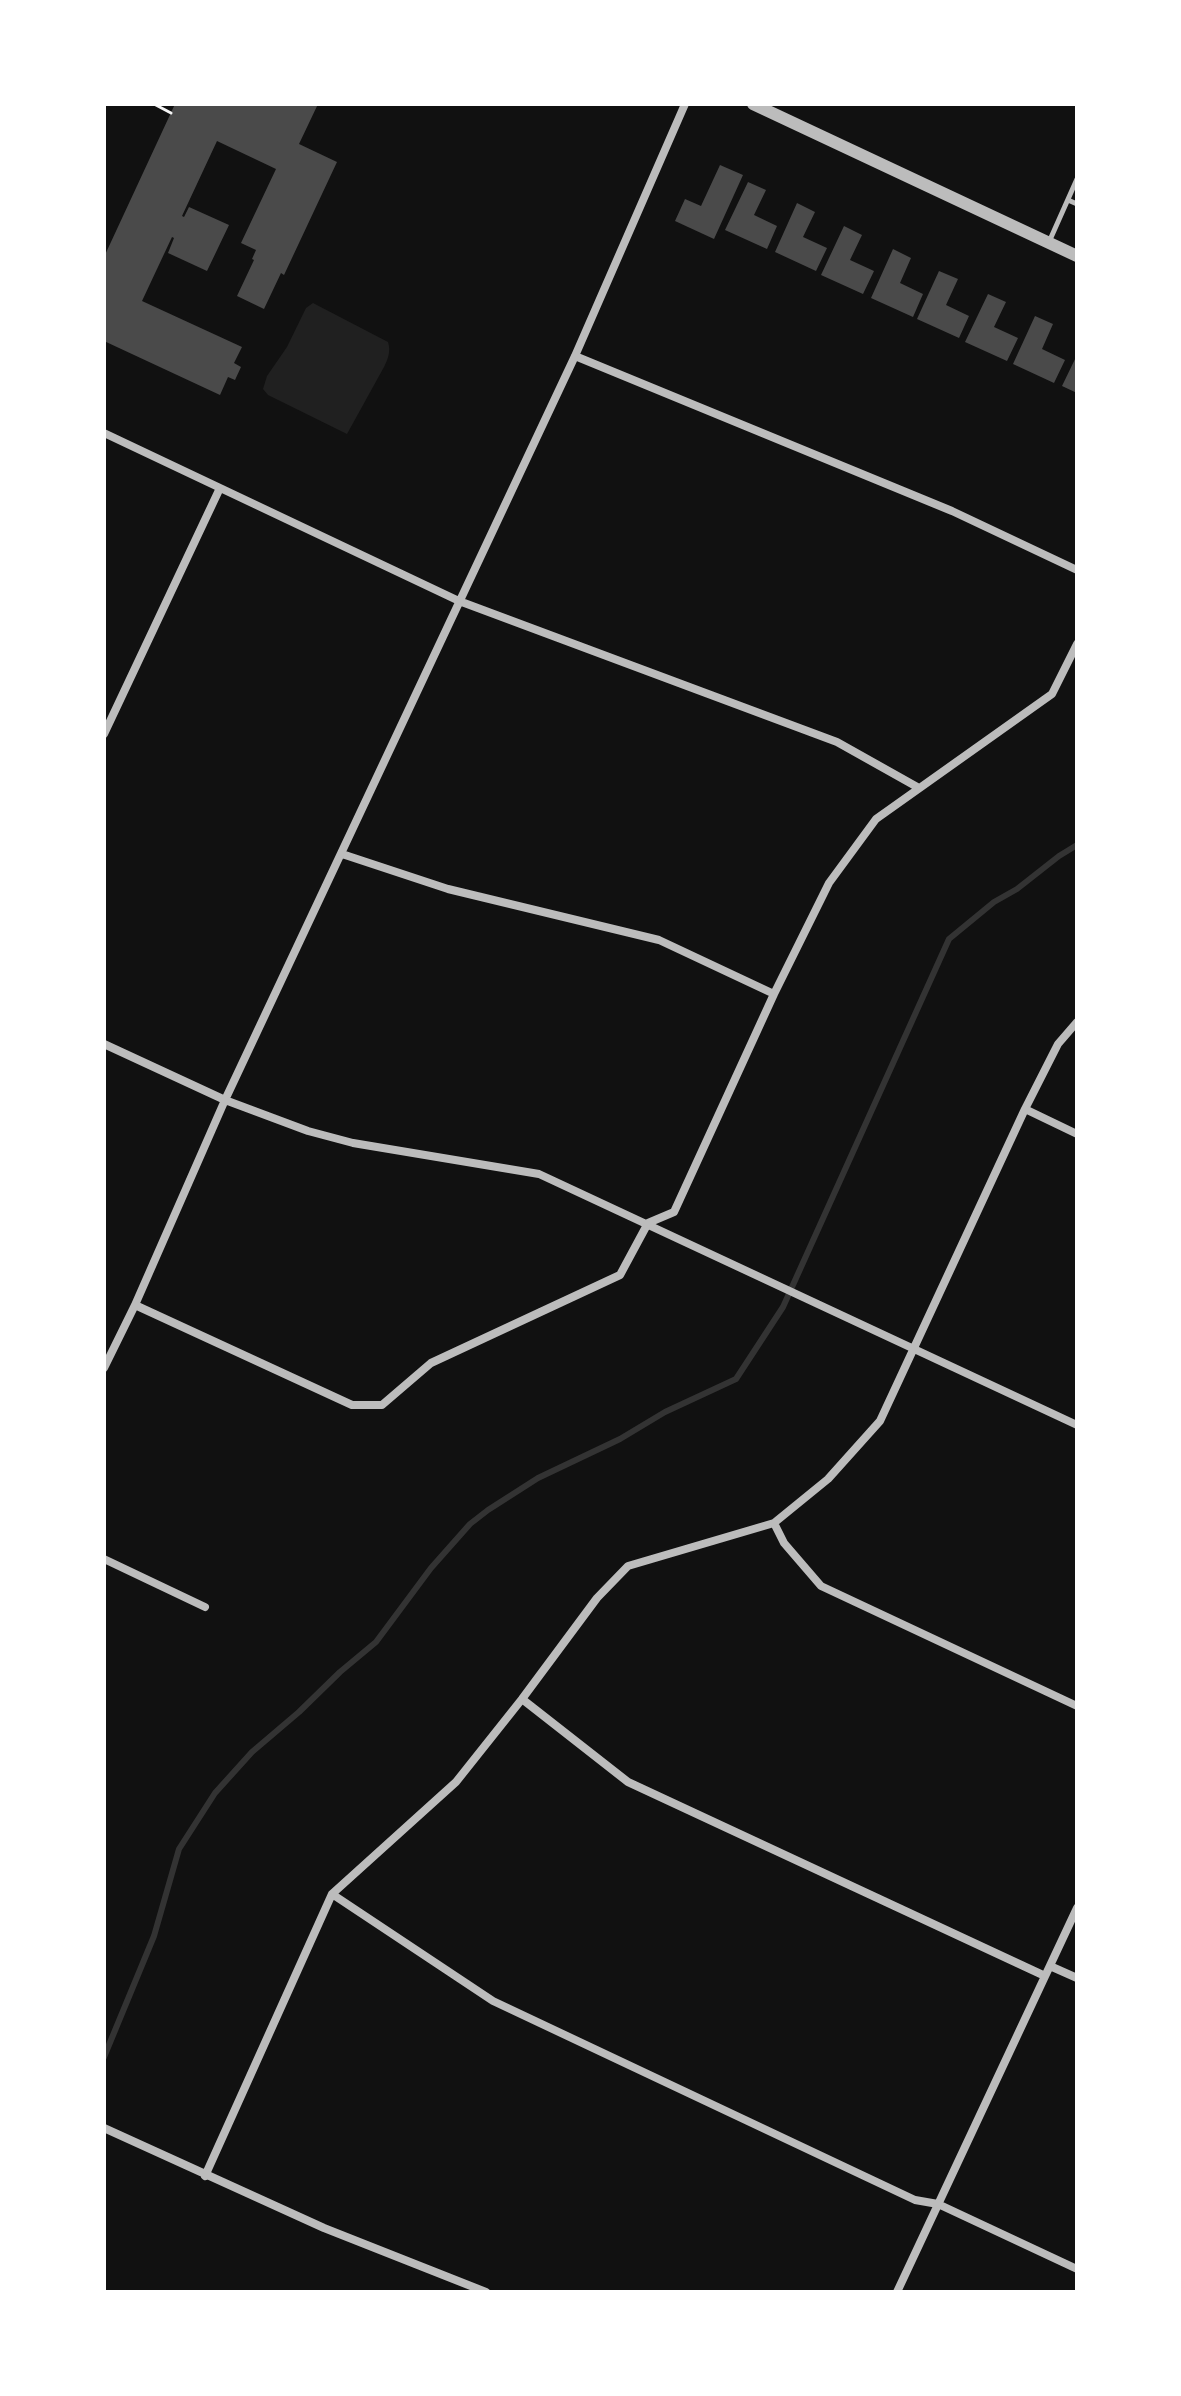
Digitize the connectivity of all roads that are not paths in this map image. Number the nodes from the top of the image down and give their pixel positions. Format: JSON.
{"nodes":[{"id":1,"x":685,"y":104,"type":"edge"},
{"id":2,"x":753,"y":104,"type":"edge"},
{"id":3,"x":1077,"y":179,"type":"edge"},
{"id":4,"x":1068,"y":200,"type":"junction"},
{"id":5,"x":1077,"y":204,"type":"edge"},
{"id":6,"x":1049,"y":243,"type":"junction"},
{"id":7,"x":1077,"y":256,"type":"edge"},
{"id":8,"x":575,"y":356,"type":"junction"},
{"id":9,"x":104,"y":433,"type":"edge"},
{"id":10,"x":220,"y":488,"type":"junction"},
{"id":11,"x":1077,"y":570,"type":"edge"},
{"id":12,"x":459,"y":601,"type":"junction"},
{"id":13,"x":1077,"y":644,"type":"edge"},
{"id":14,"x":104,"y":734,"type":"edge"},
{"id":15,"x":919,"y":788,"type":"junction"},
{"id":16,"x":342,"y":854,"type":"junction"},
{"id":17,"x":774,"y":994,"type":"junction"},
{"id":18,"x":1077,"y":1022,"type":"edge"},
{"id":19,"x":104,"y":1044,"type":"edge"},
{"id":20,"x":225,"y":1100,"type":"junction"},
{"id":21,"x":1025,"y":1109,"type":"junction"},
{"id":22,"x":1077,"y":1134,"type":"edge"},
{"id":23,"x":648,"y":1223,"type":"junction"},
{"id":24,"x":135,"y":1305,"type":"junction"},
{"id":25,"x":913,"y":1349,"type":"junction"},
{"id":26,"x":104,"y":1368,"type":"edge"},
{"id":27,"x":1077,"y":1425,"type":"edge"},
{"id":28,"x":774,"y":1523,"type":"junction"},
{"id":29,"x":104,"y":1559,"type":"edge"},
{"id":30,"x":205,"y":1607,"type":"dead end"},
{"id":31,"x":522,"y":1699,"type":"junction"},
{"id":32,"x":1077,"y":1706,"type":"edge"},
{"id":33,"x":332,"y":1894,"type":"junction"},
{"id":34,"x":1077,"y":1908,"type":"edge"},
{"id":35,"x":1050,"y":1966,"type":"junction"},
{"id":36,"x":1045,"y":1976,"type":"junction"},
{"id":37,"x":1077,"y":1978,"type":"edge"},
{"id":38,"x":104,"y":2128,"type":"edge"},
{"id":39,"x":205,"y":2176,"type":"junction"},
{"id":40,"x":938,"y":2204,"type":"junction"},
{"id":41,"x":1077,"y":2269,"type":"edge"},
{"id":42,"x":486,"y":2292,"type":"edge"},
{"id":43,"x":897,"y":2292,"type":"edge"}],
"edges":[{"from":1,"to":8,"type":"street"},
{"from":2,"to":6,"type":"street"},
{"from":3,"to":4,"type":"lane"},
{"from":4,"to":5,"type":"lane"},
{"from":4,"to":6,"type":"lane"},
{"from":6,"to":7,"type":"street"},
{"from":8,"to":11,"type":"street"},
{"from":8,"to":12,"type":"street"},
{"from":9,"to":10,"type":"street"},
{"from":10,"to":12,"type":"street"},
{"from":10,"to":14,"type":"street"},
{"from":12,"to":15,"type":"street"},
{"from":12,"to":16,"type":"street"},
{"from":13,"to":15,"type":"street"},
{"from":15,"to":17,"type":"street"},
{"from":16,"to":17,"type":"street"},
{"from":16,"to":20,"type":"street"},
{"from":17,"to":23,"type":"street"},
{"from":18,"to":21,"type":"street"},
{"from":19,"to":20,"type":"street"},
{"from":20,"to":23,"type":"street"},
{"from":20,"to":24,"type":"street"},
{"from":21,"to":22,"type":"street"},
{"from":21,"to":25,"type":"street"},
{"from":23,"to":24,"type":"street"},
{"from":23,"to":25,"type":"street"},
{"from":24,"to":26,"type":"street"},
{"from":25,"to":27,"type":"street"},
{"from":25,"to":28,"type":"street"},
{"from":28,"to":31,"type":"street"},
{"from":28,"to":32,"type":"street"},
{"from":29,"to":30,"type":"street"},
{"from":31,"to":33,"type":"street"},
{"from":31,"to":36,"type":"street"},
{"from":33,"to":39,"type":"street"},
{"from":33,"to":40,"type":"street"},
{"from":34,"to":35,"type":"street"},
{"from":35,"to":36,"type":"street"},
{"from":35,"to":37,"type":"street"},
{"from":36,"to":40,"type":"street"},
{"from":38,"to":39,"type":"street"},
{"from":39,"to":42,"type":"street"},
{"from":40,"to":41,"type":"street"},
{"from":40,"to":43,"type":"street"}]}
